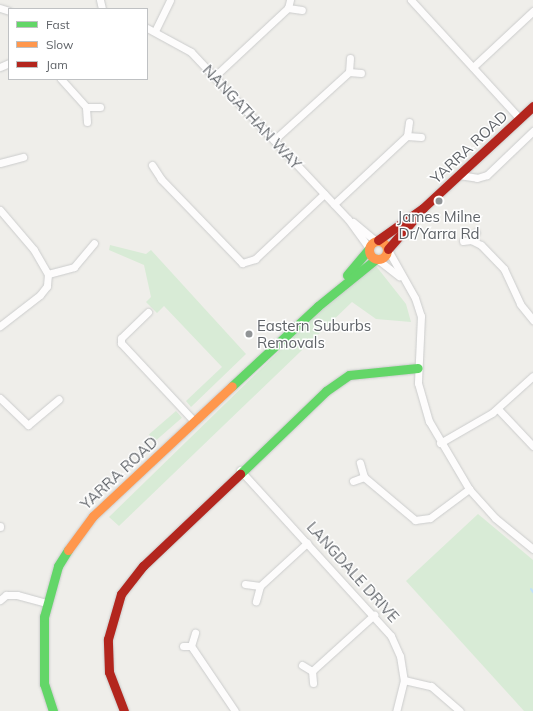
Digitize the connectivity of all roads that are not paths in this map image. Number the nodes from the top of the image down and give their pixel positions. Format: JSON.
{"nodes":[{"id":1,"x":170,"y":0,"type":"edge"},
{"id":2,"x":290,"y":0,"type":"edge"},
{"id":3,"x":411,"y":0,"type":"edge"},
{"id":4,"x":288,"y":8,"type":"junction"},
{"id":5,"x":302,"y":10,"type":"dead end"},
{"id":6,"x":533,"y":11,"type":"edge"},
{"id":7,"x":148,"y":28,"type":"edge"},
{"id":8,"x":155,"y":31,"type":"junction"},
{"id":9,"x":350,"y":58,"type":"dead end"},
{"id":10,"x":473,"y":67,"type":"junction"},
{"id":11,"x":349,"y":72,"type":"junction"},
{"id":12,"x":361,"y":73,"type":"dead end"},
{"id":13,"x":215,"y":76,"type":"junction"},
{"id":14,"x":62,"y":80,"type":"edge"},
{"id":15,"x":533,"y":106,"type":"edge"},
{"id":16,"x":86,"y":107,"type":"junction"},
{"id":17,"x":100,"y":107,"type":"dead end"},
{"id":18,"x":520,"y":118,"type":"junction"},
{"id":19,"x":87,"y":122,"type":"dead end"},
{"id":20,"x":409,"y":122,"type":"dead end"},
{"id":21,"x":533,"y":131,"type":"edge"},
{"id":22,"x":407,"y":136,"type":"junction"},
{"id":23,"x":421,"y":137,"type":"dead end"},
{"id":24,"x":274,"y":140,"type":"junction"},
{"id":25,"x":23,"y":157,"type":"dead end"},
{"id":26,"x":0,"y":163,"type":"edge"},
{"id":27,"x":152,"y":165,"type":"dead end"},
{"id":28,"x":459,"y":175,"type":"junction"},
{"id":29,"x":324,"y":194,"type":"junction"},
{"id":30,"x":334,"y":204,"type":"junction"},
{"id":31,"x":423,"y":208,"type":"junction"},
{"id":32,"x":0,"y":210,"type":"edge"},
{"id":33,"x":348,"y":219,"type":"junction"},
{"id":34,"x":476,"y":232,"type":"dead end"},
{"id":35,"x":377,"y":240,"type":"junction"},
{"id":36,"x":471,"y":240,"type":"junction"},
{"id":37,"x":463,"y":241,"type":"dead end"},
{"id":38,"x":94,"y":243,"type":"dead end"},
{"id":39,"x":369,"y":249,"type":"junction"},
{"id":40,"x":388,"y":249,"type":"junction"},
{"id":41,"x":377,"y":259,"type":"junction"},
{"id":42,"x":48,"y":274,"type":"junction"},
{"id":43,"x":403,"y":279,"type":"junction"},
{"id":44,"x":318,"y":306,"type":"junction"},
{"id":45,"x":148,"y":312,"type":"dead end"},
{"id":46,"x":533,"y":320,"type":"edge"},
{"id":47,"x":0,"y":326,"type":"edge"},
{"id":48,"x":418,"y":368,"type":"junction"},
{"id":49,"x":533,"y":376,"type":"edge"},
{"id":50,"x":0,"y":398,"type":"edge"},
{"id":51,"x":59,"y":399,"type":"dead end"},
{"id":52,"x":498,"y":409,"type":"junction"},
{"id":53,"x":195,"y":422,"type":"junction"},
{"id":54,"x":440,"y":443,"type":"junction"},
{"id":55,"x":533,"y":446,"type":"edge"},
{"id":56,"x":360,"y":463,"type":"dead end"},
{"id":57,"x":240,"y":470,"type":"junction"},
{"id":58,"x":364,"y":477,"type":"junction"},
{"id":59,"x":353,"y":481,"type":"dead end"},
{"id":60,"x":469,"y":489,"type":"junction"},
{"id":61,"x":307,"y":543,"type":"junction"},
{"id":62,"x":533,"y":549,"type":"edge"},
{"id":63,"x":245,"y":584,"type":"dead end"},
{"id":64,"x":260,"y":586,"type":"junction"},
{"id":65,"x":0,"y":600,"type":"edge"},
{"id":66,"x":256,"y":601,"type":"dead end"},
{"id":67,"x":46,"y":603,"type":"junction"},
{"id":68,"x":374,"y":615,"type":"junction"},
{"id":69,"x":194,"y":633,"type":"dead end"},
{"id":70,"x":182,"y":646,"type":"dead end"},
{"id":71,"x":192,"y":646,"type":"junction"},
{"id":72,"x":302,"y":664,"type":"dead end"},
{"id":73,"x":312,"y":671,"type":"junction"},
{"id":74,"x":404,"y":680,"type":"junction"},
{"id":75,"x":313,"y":683,"type":"dead end"},
{"id":76,"x":53,"y":711,"type":"edge"},
{"id":77,"x":124,"y":711,"type":"edge"},
{"id":78,"x":235,"y":711,"type":"edge"},
{"id":79,"x":396,"y":711,"type":"edge"},
{"id":80,"x":460,"y":711,"type":"edge"}],
"edges":[{"from":1,"to":8,"type":"street"},
{"from":2,"to":4,"type":"street"},
{"from":3,"to":10,"type":"street"},
{"from":4,"to":5,"type":"street"},
{"from":4,"to":13,"type":"street"},
{"from":6,"to":10,"type":"street"},
{"from":7,"to":8,"type":"street","name":"NANGATHAN WAY"},
{"from":8,"to":13,"type":"street","name":"NANGATHAN WAY"},
{"from":9,"to":11,"type":"street"},
{"from":10,"to":18,"type":"street"},
{"from":11,"to":12,"type":"street"},
{"from":11,"to":24,"type":"street"},
{"from":13,"to":24,"type":"street","name":"NANGATHAN WAY"},
{"from":14,"to":16,"type":"street"},
{"from":15,"to":18,"type":"main road","name":"YARRA ROAD"},
{"from":16,"to":17,"type":"street"},
{"from":16,"to":19,"type":"street"},
{"from":18,"to":28,"type":"main road","name":"YARRA ROAD"},
{"from":20,"to":22,"type":"street"},
{"from":21,"to":28,"type":"street"},
{"from":22,"to":23,"type":"street"},
{"from":22,"to":30,"type":"street"},
{"from":24,"to":29,"type":"street","name":"NANGATHAN WAY"},
{"from":25,"to":26,"type":"street"},
{"from":27,"to":29,"type":"street"},
{"from":28,"to":31,"type":"main road","name":"YARRA ROAD"},
{"from":29,"to":30,"type":"street","name":"NANGATHAN WAY"},
{"from":30,"to":33,"type":"street","name":"NANGATHAN WAY"},
{"from":31,"to":35,"type":"main road","name":"YARRA ROAD"},
{"from":31,"to":40,"type":"main road","name":"YARRA ROAD"},
{"from":32,"to":42,"type":"street"},
{"from":33,"to":35,"type":"street","name":"NANGATHAN WAY"},
{"from":33,"to":39,"type":"street","name":"NANGATHAN WAY"},
{"from":34,"to":36,"type":"street"},
{"from":35,"to":39,"type":"main road","name":"YARRA ROAD"},
{"from":35,"to":40,"type":"main road"},
{"from":36,"to":37,"type":"street"},
{"from":36,"to":46,"type":"street"},
{"from":38,"to":42,"type":"street"},
{"from":39,"to":41,"type":"main road"},
{"from":39,"to":44,"type":"main road","name":"YARRA ROAD"},
{"from":40,"to":41,"type":"main road","name":"YARRA ROAD"},
{"from":40,"to":43,"type":"street"},
{"from":41,"to":43,"type":"street"},
{"from":41,"to":44,"type":"main road","name":"YARRA ROAD"},
{"from":42,"to":47,"type":"street"},
{"from":43,"to":48,"type":"street"},
{"from":44,"to":53,"type":"main road","name":"YARRA ROAD"},
{"from":45,"to":53,"type":"street"},
{"from":48,"to":54,"type":"street"},
{"from":48,"to":57,"type":"main road"},
{"from":49,"to":52,"type":"street"},
{"from":50,"to":51,"type":"street"},
{"from":52,"to":54,"type":"street"},
{"from":52,"to":55,"type":"street"},
{"from":53,"to":67,"type":"main road","name":"YARRA ROAD"},
{"from":54,"to":60,"type":"street"},
{"from":56,"to":58,"type":"street"},
{"from":57,"to":61,"type":"street","name":"LANGDALE DRIVE"},
{"from":57,"to":77,"type":"main road"},
{"from":58,"to":59,"type":"street"},
{"from":58,"to":60,"type":"street"},
{"from":60,"to":62,"type":"street"},
{"from":61,"to":64,"type":"street"},
{"from":61,"to":68,"type":"street","name":"LANGDALE DRIVE"},
{"from":63,"to":64,"type":"street"},
{"from":64,"to":66,"type":"street"},
{"from":65,"to":67,"type":"street"},
{"from":67,"to":76,"type":"main road","name":"YARRA ROAD"},
{"from":68,"to":73,"type":"street"},
{"from":68,"to":74,"type":"street","name":"LANGDALE DRIVE"},
{"from":69,"to":71,"type":"street"},
{"from":70,"to":71,"type":"street"},
{"from":71,"to":78,"type":"street"},
{"from":72,"to":73,"type":"street"},
{"from":73,"to":75,"type":"street"},
{"from":74,"to":79,"type":"street","name":"LANGDALE DRIVE"},
{"from":74,"to":80,"type":"street"}]}
